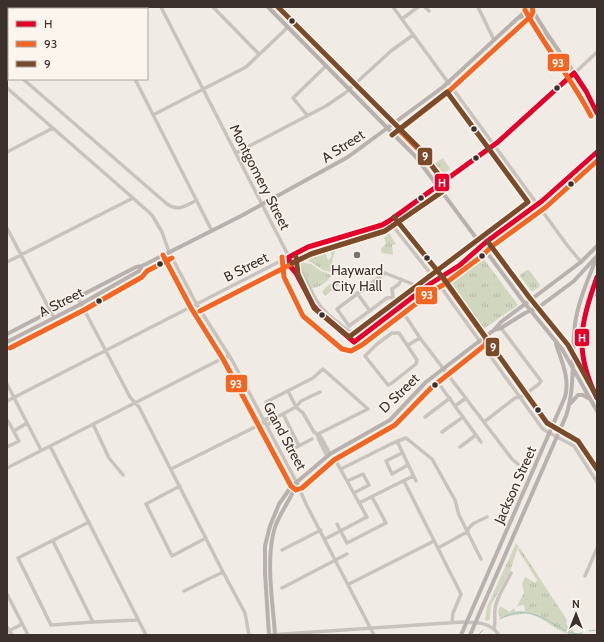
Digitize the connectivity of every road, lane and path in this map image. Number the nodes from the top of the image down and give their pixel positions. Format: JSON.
{"nodes":[{"id":1,"x":106,"y":7,"type":"edge"},
{"id":2,"x":161,"y":7,"type":"edge"},
{"id":3,"x":214,"y":7,"type":"edge"},
{"id":4,"x":268,"y":7,"type":"edge"},
{"id":5,"x":393,"y":7,"type":"edge"},
{"id":6,"x":418,"y":7,"type":"edge"},
{"id":7,"x":425,"y":7,"type":"edge"},
{"id":8,"x":478,"y":7,"type":"edge"},
{"id":9,"x":530,"y":7,"type":"edge"},
{"id":10,"x":100,"y":8,"type":"edge"},
{"id":11,"x":525,"y":9,"type":"edge"},
{"id":12,"x":429,"y":11,"type":"dead end"},
{"id":13,"x":519,"y":17,"type":"junction"},
{"id":14,"x":402,"y":19,"type":"junction"},
{"id":15,"x":288,"y":27,"type":"junction"},
{"id":16,"x":414,"y":35,"type":"junction"},
{"id":17,"x":494,"y":40,"type":"junction"},
{"id":18,"x":555,"y":47,"type":"junction"},
{"id":19,"x":597,"y":52,"type":"edge"},
{"id":20,"x":259,"y":54,"type":"junction"},
{"id":21,"x":326,"y":66,"type":"junction"},
{"id":22,"x":574,"y":73,"type":"junction"},
{"id":23,"x":24,"y":80,"type":"edge"},
{"id":24,"x":136,"y":80,"type":"edge"},
{"id":25,"x":448,"y":82,"type":"junction"},
{"id":26,"x":7,"y":88,"type":"edge"},
{"id":27,"x":203,"y":89,"type":"junction"},
{"id":28,"x":349,"y":89,"type":"junction"},
{"id":29,"x":597,"y":113,"type":"edge"},
{"id":30,"x":153,"y":115,"type":"junction"},
{"id":31,"x":307,"y":115,"type":"junction"},
{"id":32,"x":53,"y":128,"type":"junction"},
{"id":33,"x":388,"y":129,"type":"junction"},
{"id":34,"x":494,"y":145,"type":"junction"},
{"id":35,"x":7,"y":152,"type":"edge"},
{"id":36,"x":597,"y":152,"type":"edge"},
{"id":37,"x":236,"y":153,"type":"junction"},
{"id":38,"x":438,"y":186,"type":"junction"},
{"id":39,"x":133,"y":198,"type":"junction"},
{"id":40,"x":197,"y":200,"type":"junction"},
{"id":41,"x":262,"y":204,"type":"junction"},
{"id":42,"x":538,"y":204,"type":"junction"},
{"id":43,"x":389,"y":221,"type":"junction"},
{"id":44,"x":7,"y":228,"type":"edge"},
{"id":45,"x":212,"y":231,"type":"junction"},
{"id":46,"x":482,"y":246,"type":"junction"},
{"id":47,"x":597,"y":246,"type":"edge"},
{"id":48,"x":169,"y":252,"type":"junction"},
{"id":49,"x":21,"y":254,"type":"junction"},
{"id":50,"x":597,"y":256,"type":"edge"},
{"id":51,"x":289,"y":257,"type":"junction"},
{"id":52,"x":7,"y":262,"type":"edge"},
{"id":53,"x":581,"y":262,"type":"junction"},
{"id":54,"x":142,"y":266,"type":"junction"},
{"id":55,"x":597,"y":276,"type":"edge"},
{"id":56,"x":401,"y":279,"type":"junction"},
{"id":57,"x":436,"y":281,"type":"junction"},
{"id":58,"x":415,"y":285,"type":"dead end"},
{"id":59,"x":357,"y":293,"type":"junction"},
{"id":60,"x":597,"y":293,"type":"edge"},
{"id":61,"x":393,"y":297,"type":"junction"},
{"id":62,"x":78,"y":298,"type":"junction"},
{"id":63,"x":589,"y":298,"type":"junction"},
{"id":64,"x":81,"y":304,"type":"junction"},
{"id":65,"x":525,"y":304,"type":"junction"},
{"id":66,"x":197,"y":305,"type":"junction"},
{"id":67,"x":400,"y":307,"type":"junction"},
{"id":68,"x":530,"y":310,"type":"junction"},
{"id":69,"x":370,"y":311,"type":"junction"},
{"id":70,"x":50,"y":312,"type":"junction"},
{"id":71,"x":54,"y":318,"type":"junction"},
{"id":72,"x":501,"y":328,"type":"junction"},
{"id":73,"x":494,"y":330,"type":"junction"},
{"id":74,"x":7,"y":334,"type":"edge"},
{"id":75,"x":420,"y":338,"type":"junction"},
{"id":76,"x":555,"y":340,"type":"junction"},
{"id":77,"x":479,"y":341,"type":"junction"},
{"id":78,"x":7,"y":342,"type":"edge"},
{"id":79,"x":408,"y":345,"type":"junction"},
{"id":80,"x":106,"y":351,"type":"junction"},
{"id":81,"x":229,"y":355,"type":"junction"},
{"id":82,"x":443,"y":368,"type":"junction"},
{"id":83,"x":573,"y":368,"type":"junction"},
{"id":84,"x":7,"y":384,"type":"edge"},
{"id":85,"x":439,"y":384,"type":"dead end"},
{"id":86,"x":288,"y":391,"type":"junction"},
{"id":87,"x":320,"y":392,"type":"dead end"},
{"id":88,"x":520,"y":397,"type":"junction"},
{"id":89,"x":14,"y":398,"type":"junction"},
{"id":90,"x":450,"y":398,"type":"junction"},
{"id":91,"x":466,"y":398,"type":"junction"},
{"id":92,"x":589,"y":398,"type":"junction"},
{"id":93,"x":597,"y":398,"type":"edge"},
{"id":94,"x":7,"y":401,"type":"edge"},
{"id":95,"x":135,"y":402,"type":"junction"},
{"id":96,"x":266,"y":402,"type":"dead end"},
{"id":97,"x":570,"y":405,"type":"junction"},
{"id":98,"x":296,"y":406,"type":"junction"},
{"id":99,"x":455,"y":406,"type":"junction"},
{"id":100,"x":597,"y":411,"type":"edge"},
{"id":101,"x":282,"y":414,"type":"junction"},
{"id":102,"x":425,"y":417,"type":"dead end"},
{"id":103,"x":463,"y":417,"type":"junction"},
{"id":104,"x":275,"y":418,"type":"junction"},
{"id":105,"x":7,"y":422,"type":"edge"},
{"id":106,"x":265,"y":422,"type":"junction"},
{"id":107,"x":484,"y":422,"type":"junction"},
{"id":108,"x":27,"y":423,"type":"junction"},
{"id":109,"x":93,"y":424,"type":"junction"},
{"id":110,"x":14,"y":431,"type":"junction"},
{"id":111,"x":442,"y":432,"type":"dead end"},
{"id":112,"x":318,"y":434,"type":"junction"},
{"id":113,"x":550,"y":434,"type":"junction"},
{"id":114,"x":476,"y":435,"type":"junction"},
{"id":115,"x":557,"y":437,"type":"junction"},
{"id":116,"x":312,"y":439,"type":"dead end"},
{"id":117,"x":397,"y":441,"type":"junction"},
{"id":118,"x":481,"y":442,"type":"dead end"},
{"id":119,"x":50,"y":446,"type":"junction"},
{"id":120,"x":299,"y":446,"type":"junction"},
{"id":121,"x":7,"y":447,"type":"edge"},
{"id":122,"x":460,"y":447,"type":"dead end"},
{"id":123,"x":41,"y":450,"type":"junction"},
{"id":124,"x":289,"y":451,"type":"dead end"},
{"id":125,"x":402,"y":453,"type":"junction"},
{"id":126,"x":329,"y":455,"type":"junction"},
{"id":127,"x":337,"y":463,"type":"dead end"},
{"id":128,"x":518,"y":464,"type":"dead end"},
{"id":129,"x":408,"y":465,"type":"junction"},
{"id":130,"x":7,"y":468,"type":"edge"},
{"id":131,"x":171,"y":469,"type":"junction"},
{"id":132,"x":341,"y":469,"type":"junction"},
{"id":133,"x":123,"y":475,"type":"dead end"},
{"id":134,"x":413,"y":476,"type":"junction"},
{"id":135,"x":347,"y":481,"type":"junction"},
{"id":136,"x":404,"y":481,"type":"junction"},
{"id":137,"x":416,"y":481,"type":"dead end"},
{"id":138,"x":597,"y":482,"type":"edge"},
{"id":139,"x":297,"y":483,"type":"junction"},
{"id":140,"x":180,"y":486,"type":"junction"},
{"id":141,"x":354,"y":493,"type":"junction"},
{"id":142,"x":372,"y":497,"type":"junction"},
{"id":143,"x":359,"y":503,"type":"junction"},
{"id":144,"x":487,"y":517,"type":"dead end"},
{"id":145,"x":89,"y":522,"type":"junction"},
{"id":146,"x":337,"y":524,"type":"dead end"},
{"id":147,"x":321,"y":530,"type":"junction"},
{"id":148,"x":341,"y":531,"type":"junction"},
{"id":149,"x":467,"y":532,"type":"junction"},
{"id":150,"x":206,"y":538,"type":"junction"},
{"id":151,"x":325,"y":539,"type":"junction"},
{"id":152,"x":54,"y":541,"type":"junction"},
{"id":153,"x":434,"y":541,"type":"junction"},
{"id":154,"x":438,"y":548,"type":"junction"},
{"id":155,"x":597,"y":548,"type":"edge"},
{"id":156,"x":282,"y":550,"type":"dead end"},
{"id":157,"x":347,"y":554,"type":"dead end"},
{"id":158,"x":481,"y":559,"type":"dead end"},
{"id":159,"x":336,"y":560,"type":"junction"},
{"id":160,"x":223,"y":572,"type":"junction"},
{"id":161,"x":511,"y":573,"type":"dead end"},
{"id":162,"x":585,"y":576,"type":"dead end"},
{"id":163,"x":349,"y":584,"type":"junction"},
{"id":164,"x":282,"y":588,"type":"dead end"},
{"id":165,"x":184,"y":591,"type":"dead end"},
{"id":166,"x":7,"y":594,"type":"edge"},
{"id":167,"x":137,"y":620,"type":"junction"},
{"id":168,"x":93,"y":622,"type":"junction"},
{"id":169,"x":452,"y":622,"type":"junction"},
{"id":170,"x":467,"y":622,"type":"junction"},
{"id":171,"x":476,"y":622,"type":"junction"},
{"id":172,"x":22,"y":624,"type":"junction"},
{"id":173,"x":494,"y":628,"type":"junction"},
{"id":174,"x":371,"y":629,"type":"junction"},
{"id":175,"x":8,"y":630,"type":"edge"},
{"id":176,"x":304,"y":634,"type":"edge"},
{"id":177,"x":12,"y":635,"type":"edge"},
{"id":178,"x":28,"y":635,"type":"edge"},
{"id":179,"x":146,"y":635,"type":"edge"},
{"id":180,"x":249,"y":635,"type":"edge"},
{"id":181,"x":269,"y":635,"type":"edge"},
{"id":182,"x":275,"y":635,"type":"edge"},
{"id":183,"x":374,"y":635,"type":"edge"},
{"id":184,"x":462,"y":635,"type":"edge"},
{"id":185,"x":470,"y":635,"type":"edge"},
{"id":186,"x":499,"y":635,"type":"edge"}],
"edges":[{"from":1,"to":10,"type":"street"},
{"from":2,"to":27,"type":"street","name":"Montgomery Street"},
{"from":3,"to":20,"type":"street"},
{"from":4,"to":15,"type":"main road"},
{"from":5,"to":14,"type":"street"},
{"from":6,"to":14,"type":"street"},
{"from":7,"to":12,"type":"street"},
{"from":8,"to":17,"type":"street"},
{"from":9,"to":11,"type":"main road","name":"A Street"},
{"from":9,"to":18,"type":"main road"},
{"from":11,"to":13,"type":"main road","name":"A Street"},
{"from":13,"to":17,"type":"main road","name":"A Street"},
{"from":13,"to":18,"type":"main road"},
{"from":14,"to":16,"type":"street"},
{"from":15,"to":20,"type":"street"},
{"from":15,"to":21,"type":"main road"},
{"from":16,"to":25,"type":"street"},
{"from":16,"to":28,"type":"street"},
{"from":17,"to":25,"type":"main road","name":"A Street"},
{"from":18,"to":22,"type":"main road"},
{"from":19,"to":22,"type":"street","name":"B Street"},
{"from":20,"to":27,"type":"street"},
{"from":21,"to":28,"type":"main road"},
{"from":21,"to":31,"type":"street"},
{"from":22,"to":29,"type":"main road"},
{"from":22,"to":34,"type":"street","name":"B Street"},
{"from":23,"to":40,"type":"street"},
{"from":24,"to":30,"type":"street"},
{"from":25,"to":33,"type":"main road","name":"A Street"},
{"from":25,"to":34,"type":"street"},
{"from":26,"to":32,"type":"street","name":"Grand Street"},
{"from":27,"to":30,"type":"street"},
{"from":27,"to":37,"type":"street","name":"Montgomery Street"},
{"from":28,"to":31,"type":"street"},
{"from":28,"to":33,"type":"main road"},
{"from":30,"to":40,"type":"street"},
{"from":31,"to":37,"type":"street"},
{"from":32,"to":35,"type":"street"},
{"from":32,"to":39,"type":"street","name":"Grand Street"},
{"from":33,"to":38,"type":"main road"},
{"from":33,"to":41,"type":"main road","name":"A Street"},
{"from":34,"to":38,"type":"street","name":"B Street"},
{"from":34,"to":42,"type":"street"},
{"from":36,"to":42,"type":"street"},
{"from":37,"to":41,"type":"street","name":"Montgomery Street"},
{"from":38,"to":43,"type":"street","name":"B Street"},
{"from":38,"to":46,"type":"main road"},
{"from":39,"to":48,"type":"street","name":"Grand Street"},
{"from":39,"to":49,"type":"street"},
{"from":40,"to":45,"type":"street"},
{"from":41,"to":45,"type":"main road","name":"A Street"},
{"from":41,"to":51,"type":"street","name":"Montgomery Street"},
{"from":42,"to":46,"type":"street"},
{"from":42,"to":53,"type":"street"},
{"from":43,"to":51,"type":"street","name":"B Street"},
{"from":43,"to":57,"type":"street"},
{"from":44,"to":49,"type":"street"},
{"from":45,"to":48,"type":"main road","name":"A Street"},
{"from":46,"to":57,"type":"street"},
{"from":46,"to":65,"type":"main road"},
{"from":47,"to":53,"type":"main road","name":"D Street"},
{"from":48,"to":54,"type":"main road","name":"A Street"},
{"from":48,"to":66,"type":"street","name":"Grand Street"},
{"from":49,"to":52,"type":"street"},
{"from":49,"to":70,"type":"street"},
{"from":50,"to":68,"type":"main road","name":"D Street"},
{"from":50,"to":83,"type":"main road","name":"Jackson Street"},
{"from":51,"to":66,"type":"street","name":"B Street"},
{"from":51,"to":67,"type":"street","name":"Montgomery Street"},
{"from":53,"to":65,"type":"main road","name":"D Street"},
{"from":54,"to":62,"type":"main road","name":"A Street"},
{"from":54,"to":64,"type":"main road","name":"A Street"},
{"from":55,"to":63,"type":"main road"},
{"from":56,"to":58,"type":"street"},
{"from":56,"to":59,"type":"street"},
{"from":56,"to":61,"type":"street"},
{"from":57,"to":67,"type":"street"},
{"from":57,"to":77,"type":"street"},
{"from":59,"to":69,"type":"street"},
{"from":59,"to":69,"type":"street"},
{"from":60,"to":63,"type":"main road"},
{"from":61,"to":67,"type":"street"},
{"from":61,"to":69,"type":"street"},
{"from":62,"to":64,"type":"street"},
{"from":62,"to":70,"type":"main road","name":"A Street"},
{"from":63,"to":93,"type":"main road"},
{"from":64,"to":71,"type":"main road","name":"A Street"},
{"from":64,"to":80,"type":"street"},
{"from":65,"to":68,"type":"main road"},
{"from":65,"to":73,"type":"main road","name":"D Street"},
{"from":66,"to":80,"type":"street","name":"B Street"},
{"from":66,"to":81,"type":"street","name":"Grand Street"},
{"from":67,"to":75,"type":"street"},
{"from":68,"to":72,"type":"main road","name":"D Street"},
{"from":68,"to":76,"type":"main road"},
{"from":70,"to":71,"type":"street"},
{"from":70,"to":74,"type":"main road","name":"A Street"},
{"from":71,"to":78,"type":"main road","name":"A Street"},
{"from":72,"to":73,"type":"main road","name":"D Street"},
{"from":72,"to":88,"type":"street"},
{"from":73,"to":77,"type":"main road","name":"D Street"},
{"from":75,"to":79,"type":"street"},
{"from":75,"to":82,"type":"street"},
{"from":76,"to":83,"type":"main road"},
{"from":76,"to":113,"type":"main road","name":"Jackson Street"},
{"from":77,"to":82,"type":"main road","name":"D Street"},
{"from":77,"to":88,"type":"street"},
{"from":79,"to":79,"type":"street"},
{"from":80,"to":89,"type":"street","name":"B Street"},
{"from":80,"to":95,"type":"street"},
{"from":81,"to":95,"type":"street"},
{"from":81,"to":106,"type":"street","name":"Grand Street"},
{"from":82,"to":91,"type":"street"},
{"from":82,"to":126,"type":"main road","name":"D Street"},
{"from":83,"to":92,"type":"main road"},
{"from":83,"to":97,"type":"main road","name":"Jackson Street"},
{"from":84,"to":89,"type":"street"},
{"from":85,"to":90,"type":"street"},
{"from":86,"to":96,"type":"street"},
{"from":86,"to":98,"type":"street"},
{"from":86,"to":112,"type":"street"},
{"from":87,"to":98,"type":"street"},
{"from":88,"to":107,"type":"street"},
{"from":88,"to":113,"type":"street"},
{"from":89,"to":94,"type":"street","name":"B Street"},
{"from":89,"to":108,"type":"street"},
{"from":90,"to":99,"type":"street"},
{"from":90,"to":102,"type":"street"},
{"from":91,"to":99,"type":"street"},
{"from":91,"to":107,"type":"street"},
{"from":92,"to":97,"type":"main road"},
{"from":92,"to":100,"type":"main road"},
{"from":95,"to":109,"type":"street"},
{"from":95,"to":131,"type":"street"},
{"from":97,"to":115,"type":"main road","name":"Jackson Street"},
{"from":98,"to":101,"type":"street"},
{"from":98,"to":112,"type":"street"},
{"from":99,"to":103,"type":"street"},
{"from":101,"to":104,"type":"street"},
{"from":101,"to":120,"type":"street"},
{"from":103,"to":111,"type":"street"},
{"from":103,"to":114,"type":"street"},
{"from":104,"to":106,"type":"street"},
{"from":104,"to":106,"type":"street"},
{"from":105,"to":110,"type":"street"},
{"from":106,"to":131,"type":"street"},
{"from":106,"to":139,"type":"street","name":"Grand Street"},
{"from":107,"to":128,"type":"street"},
{"from":108,"to":110,"type":"street"},
{"from":108,"to":123,"type":"street"},
{"from":109,"to":119,"type":"street"},
{"from":109,"to":133,"type":"street"},
{"from":110,"to":121,"type":"street"},
{"from":112,"to":126,"type":"street"},
{"from":113,"to":115,"type":"street"},
{"from":113,"to":170,"type":"main road","name":"Jackson Street"},
{"from":114,"to":118,"type":"street"},
{"from":114,"to":122,"type":"street"},
{"from":115,"to":138,"type":"street"},
{"from":115,"to":171,"type":"main road","name":"Jackson Street"},
{"from":116,"to":120,"type":"street"},
{"from":117,"to":125,"type":"street"},
{"from":117,"to":132,"type":"street"},
{"from":117,"to":149,"type":"street"},
{"from":119,"to":123,"type":"street"},
{"from":119,"to":145,"type":"street"},
{"from":120,"to":124,"type":"street"},
{"from":123,"to":130,"type":"street"},
{"from":125,"to":129,"type":"street"},
{"from":125,"to":129,"type":"street"},
{"from":126,"to":139,"type":"main road","name":"D Street"},
{"from":127,"to":132,"type":"street"},
{"from":129,"to":134,"type":"street"},
{"from":131,"to":140,"type":"street"},
{"from":132,"to":135,"type":"street"},
{"from":134,"to":136,"type":"street"},
{"from":134,"to":137,"type":"street"},
{"from":135,"to":141,"type":"street"},
{"from":135,"to":141,"type":"street"},
{"from":136,"to":142,"type":"street"},
{"from":136,"to":153,"type":"street"},
{"from":139,"to":147,"type":"street","name":"Grand Street"},
{"from":139,"to":181,"type":"main road","name":"D Street"},
{"from":139,"to":182,"type":"main road","name":"D Street"},
{"from":140,"to":150,"type":"street"},
{"from":140,"to":150,"type":"street"},
{"from":141,"to":143,"type":"street"},
{"from":142,"to":143,"type":"street"},
{"from":142,"to":148,"type":"street"},
{"from":143,"to":148,"type":"street"},
{"from":144,"to":149,"type":"street"},
{"from":145,"to":152,"type":"street"},
{"from":145,"to":167,"type":"street"},
{"from":146,"to":148,"type":"street"},
{"from":147,"to":151,"type":"street","name":"Grand Street"},
{"from":147,"to":156,"type":"street"},
{"from":148,"to":151,"type":"street"},
{"from":149,"to":154,"type":"street"},
{"from":149,"to":158,"type":"street"},
{"from":150,"to":160,"type":"street"},
{"from":151,"to":159,"type":"street","name":"Grand Street"},
{"from":152,"to":168,"type":"street"},
{"from":152,"to":168,"type":"street"},
{"from":153,"to":154,"type":"street"},
{"from":153,"to":163,"type":"street"},
{"from":154,"to":169,"type":"street"},
{"from":155,"to":162,"type":"street"},
{"from":157,"to":159,"type":"street"},
{"from":159,"to":163,"type":"street","name":"Grand Street"},
{"from":159,"to":164,"type":"street"},
{"from":160,"to":165,"type":"street"},
{"from":160,"to":180,"type":"street"},
{"from":161,"to":173,"type":"street"},
{"from":163,"to":174,"type":"street","name":"Grand Street"},
{"from":166,"to":172,"type":"street"},
{"from":167,"to":168,"type":"street"},
{"from":167,"to":179,"type":"street"},
{"from":169,"to":170,"type":"street"},
{"from":169,"to":174,"type":"street"},
{"from":170,"to":171,"type":"street"},
{"from":170,"to":184,"type":"main road","name":"Jackson Street"},
{"from":171,"to":173,"type":"street"},
{"from":171,"to":185,"type":"main road","name":"Jackson Street"},
{"from":172,"to":175,"type":"street"},
{"from":172,"to":178,"type":"street"},
{"from":173,"to":186,"type":"street"},
{"from":174,"to":176,"type":"street"},
{"from":174,"to":183,"type":"street","name":"Grand Street"},
{"from":175,"to":177,"type":"street"},
{"from":176,"to":182,"type":"street"},
{"from":181,"to":182,"type":"street"}]}
